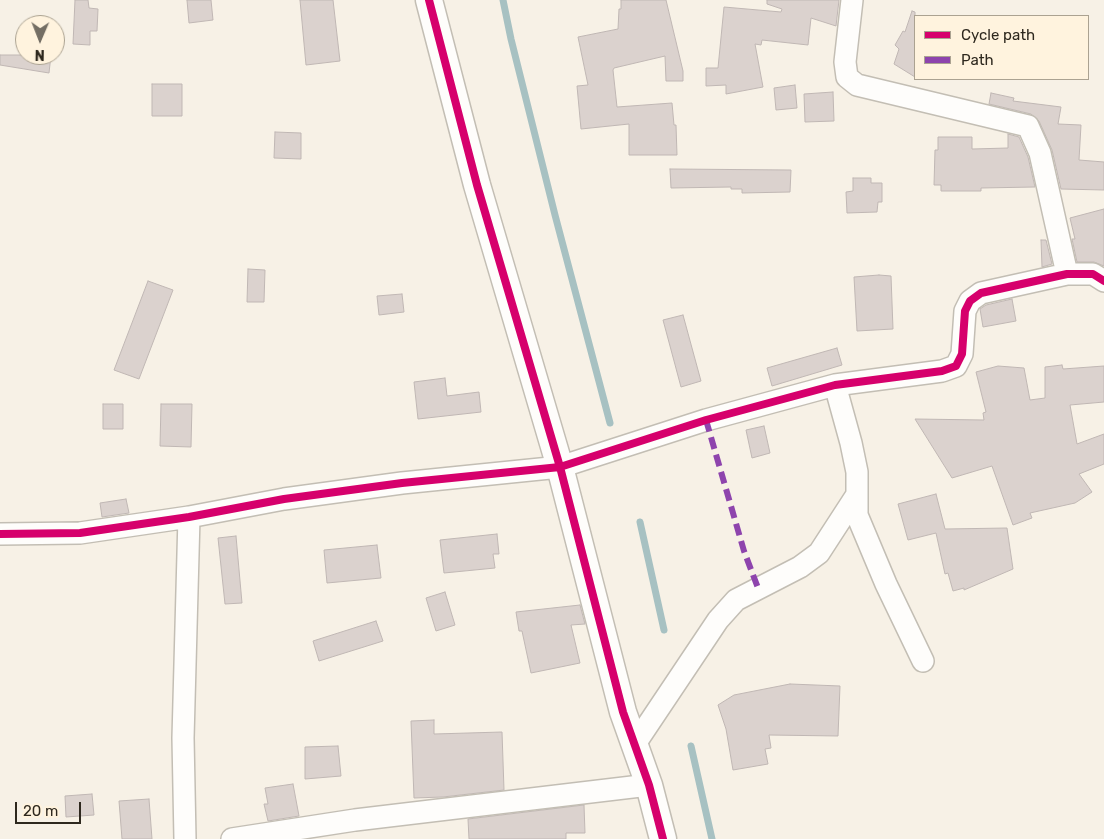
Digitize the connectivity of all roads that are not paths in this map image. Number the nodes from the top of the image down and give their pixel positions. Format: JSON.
{"nodes":[{"id":1,"x":429,"y":0,"type":"edge"},
{"id":2,"x":852,"y":0,"type":"edge"},
{"id":3,"x":1067,"y":274,"type":"junction"},
{"id":4,"x":1104,"y":281,"type":"edge"},
{"id":5,"x":835,"y":384,"type":"junction"},
{"id":6,"x":560,"y":467,"type":"junction"},
{"id":7,"x":856,"y":496,"type":"junction"},
{"id":8,"x":189,"y":517,"type":"junction"},
{"id":9,"x":0,"y":534,"type":"edge"},
{"id":10,"x":923,"y":661,"type":"dead end"},
{"id":11,"x":635,"y":744,"type":"junction"},
{"id":12,"x":648,"y":785,"type":"junction"},
{"id":13,"x":185,"y":839,"type":"edge"},
{"id":14,"x":232,"y":839,"type":"edge"},
{"id":15,"x":663,"y":839,"type":"edge"}],
"edges":[{"from":1,"to":6,"type":"street"},
{"from":2,"to":3,"type":"street"},
{"from":3,"to":4,"type":"street"},
{"from":3,"to":5,"type":"street"},
{"from":5,"to":6,"type":"street"},
{"from":5,"to":7,"type":"street"},
{"from":6,"to":8,"type":"street"},
{"from":6,"to":11,"type":"street"},
{"from":7,"to":10,"type":"street"},
{"from":7,"to":11,"type":"street"},
{"from":8,"to":9,"type":"street"},
{"from":8,"to":13,"type":"street"},
{"from":11,"to":12,"type":"street"},
{"from":12,"to":14,"type":"street"},
{"from":12,"to":15,"type":"street"}]}
